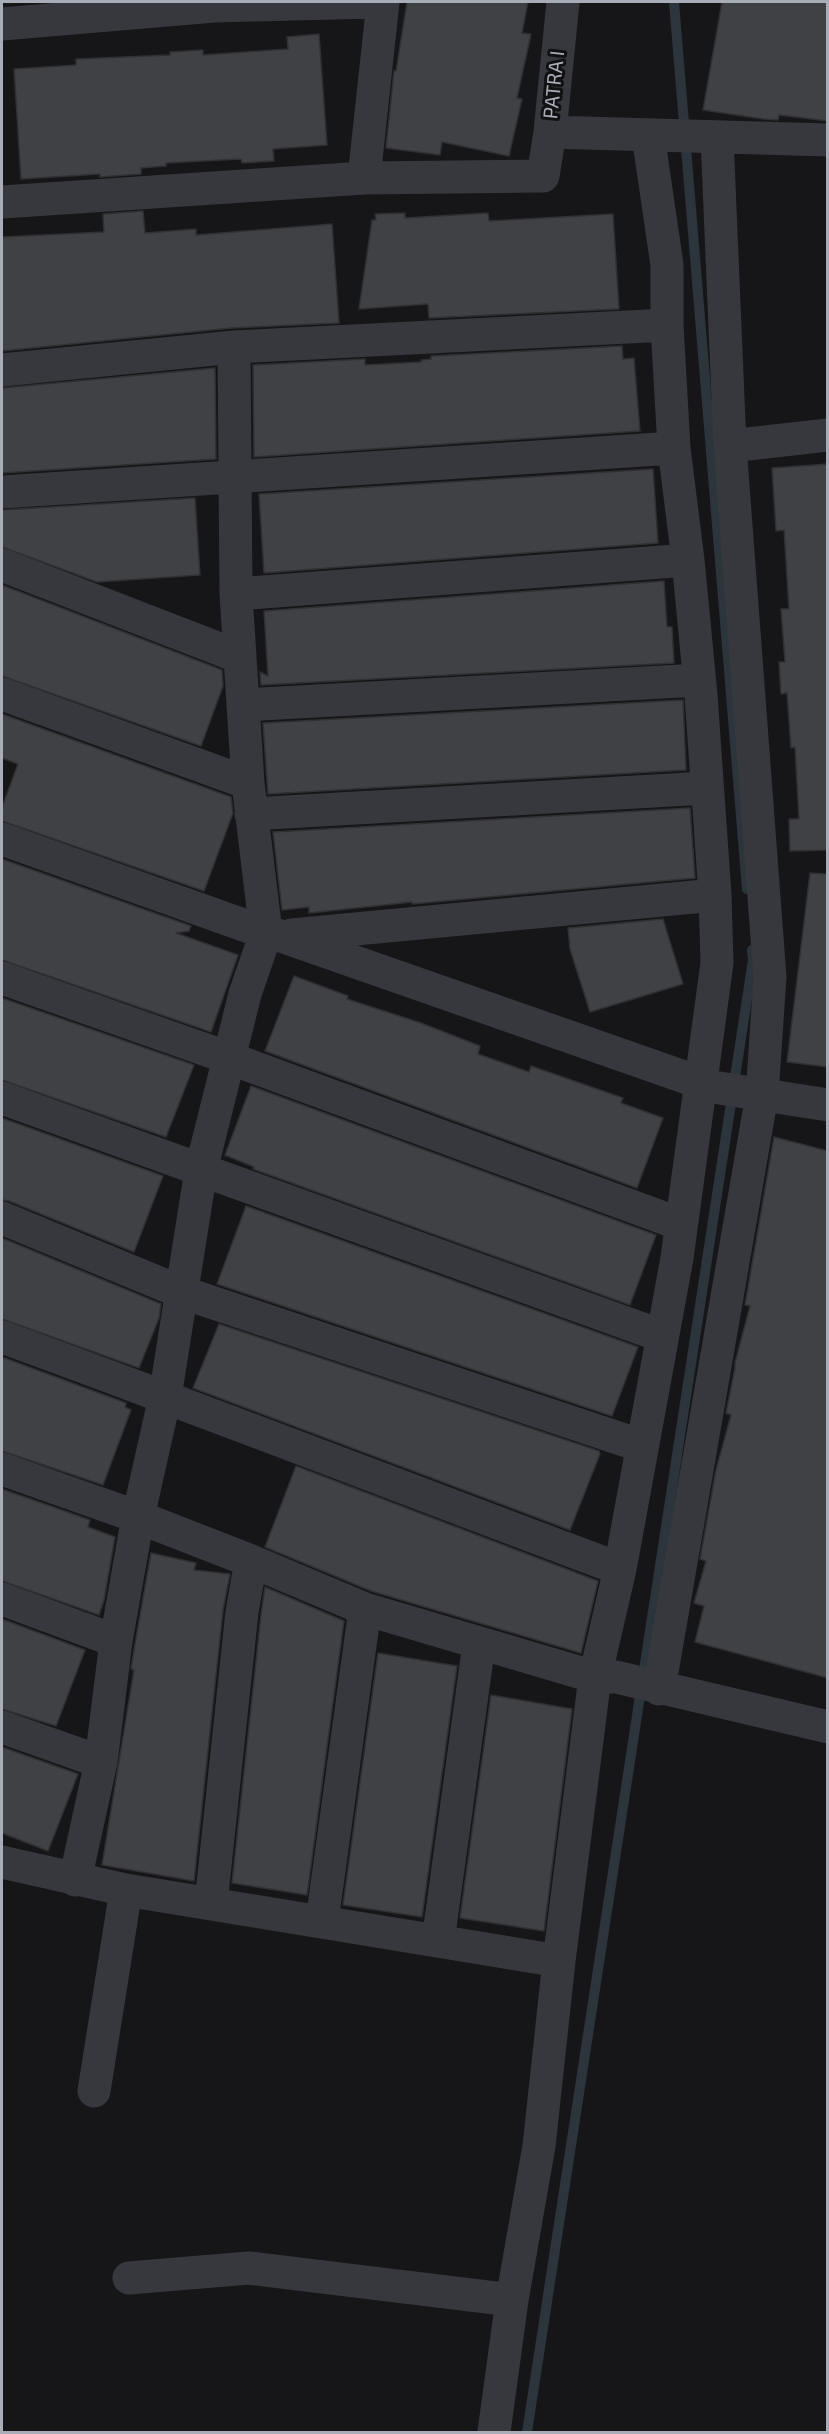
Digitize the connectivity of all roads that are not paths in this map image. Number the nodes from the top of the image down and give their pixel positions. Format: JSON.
{"nodes":[{"id":1,"x":375,"y":2,"type":"edge"},
{"id":2,"x":383,"y":2,"type":"edge"},
{"id":3,"x":562,"y":2,"type":"edge"},
{"id":4,"x":214,"y":4,"type":"edge"},
{"id":5,"x":2,"y":24,"type":"edge"},
{"id":6,"x":550,"y":132,"type":"junction"},
{"id":7,"x":653,"y":135,"type":"junction"},
{"id":8,"x":708,"y":137,"type":"junction"},
{"id":9,"x":828,"y":140,"type":"edge"},
{"id":10,"x":364,"y":178,"type":"junction"},
{"id":11,"x":2,"y":202,"type":"edge"},
{"id":12,"x":667,"y":325,"type":"junction"},
{"id":13,"x":234,"y":347,"type":"junction"},
{"id":14,"x":2,"y":370,"type":"edge"},
{"id":15,"x":828,"y":435,"type":"edge"},
{"id":16,"x":730,"y":446,"type":"junction"},
{"id":17,"x":674,"y":448,"type":"junction"},
{"id":18,"x":235,"y":475,"type":"junction"},
{"id":19,"x":2,"y":492,"type":"edge"},
{"id":20,"x":688,"y":560,"type":"junction"},
{"id":21,"x":2,"y":566,"type":"edge"},
{"id":22,"x":236,"y":594,"type":"junction"},
{"id":23,"x":240,"y":657,"type":"junction"},
{"id":24,"x":699,"y":680,"type":"junction"},
{"id":25,"x":2,"y":694,"type":"edge"},
{"id":26,"x":243,"y":705,"type":"junction"},
{"id":27,"x":706,"y":788,"type":"junction"},
{"id":28,"x":249,"y":798,"type":"junction"},
{"id":29,"x":2,"y":839,"type":"edge"},
{"id":30,"x":714,"y":895,"type":"junction"},
{"id":31,"x":274,"y":935,"type":"junction"},
{"id":32,"x":2,"y":978,"type":"edge"},
{"id":33,"x":229,"y":1058,"type":"junction"},
{"id":34,"x":707,"y":1084,"type":"junction"},
{"id":35,"x":754,"y":1094,"type":"junction"},
{"id":36,"x":2,"y":1098,"type":"edge"},
{"id":37,"x":828,"y":1105,"type":"edge"},
{"id":38,"x":201,"y":1170,"type":"junction"},
{"id":39,"x":2,"y":1218,"type":"edge"},
{"id":40,"x":680,"y":1224,"type":"junction"},
{"id":41,"x":181,"y":1292,"type":"junction"},
{"id":42,"x":662,"y":1335,"type":"junction"},
{"id":43,"x":2,"y":1337,"type":"edge"},
{"id":44,"x":165,"y":1396,"type":"junction"},
{"id":45,"x":642,"y":1446,"type":"junction"},
{"id":46,"x":2,"y":1469,"type":"edge"},
{"id":47,"x":138,"y":1517,"type":"junction"},
{"id":48,"x":251,"y":1561,"type":"junction"},
{"id":49,"x":620,"y":1569,"type":"junction"},
{"id":50,"x":2,"y":1599,"type":"edge"},
{"id":51,"x":365,"y":1609,"type":"junction"},
{"id":52,"x":116,"y":1641,"type":"junction"},
{"id":53,"x":479,"y":1644,"type":"junction"},
{"id":54,"x":606,"y":1677,"type":"junction"},
{"id":55,"x":656,"y":1688,"type":"junction"},
{"id":56,"x":2,"y":1727,"type":"edge"},
{"id":57,"x":828,"y":1727,"type":"edge"},
{"id":58,"x":101,"y":1762,"type":"junction"},
{"id":59,"x":2,"y":1862,"type":"edge"},
{"id":60,"x":75,"y":1880,"type":"junction"},
{"id":61,"x":126,"y":1890,"type":"junction"},
{"id":62,"x":211,"y":1903,"type":"junction"},
{"id":63,"x":322,"y":1922,"type":"junction"},
{"id":64,"x":438,"y":1941,"type":"junction"},
{"id":65,"x":558,"y":1961,"type":"junction"},
{"id":66,"x":94,"y":2091,"type":"dead end"},
{"id":67,"x":129,"y":2278,"type":"dead end"},
{"id":68,"x":512,"y":2300,"type":"junction"},
{"id":69,"x":494,"y":2433,"type":"edge"}],
"edges":[{"from":1,"to":4,"type":"street"},
{"from":2,"to":10,"type":"street"},
{"from":3,"to":6,"type":"street","name":"PATRA I"},
{"from":4,"to":5,"type":"street"},
{"from":6,"to":7,"type":"street","name":"PATRA I"},
{"from":6,"to":10,"type":"street"},
{"from":7,"to":8,"type":"street","name":"PATRA I"},
{"from":7,"to":12,"type":"street"},
{"from":8,"to":9,"type":"street","name":"PATRA I"},
{"from":8,"to":16,"type":"street"},
{"from":10,"to":11,"type":"street"},
{"from":12,"to":13,"type":"street"},
{"from":12,"to":17,"type":"street"},
{"from":13,"to":14,"type":"street"},
{"from":13,"to":18,"type":"street"},
{"from":15,"to":16,"type":"street"},
{"from":16,"to":35,"type":"street"},
{"from":17,"to":18,"type":"street"},
{"from":17,"to":20,"type":"street"},
{"from":18,"to":19,"type":"street"},
{"from":18,"to":22,"type":"street"},
{"from":20,"to":22,"type":"street"},
{"from":20,"to":24,"type":"street"},
{"from":21,"to":23,"type":"street"},
{"from":22,"to":23,"type":"street"},
{"from":23,"to":26,"type":"street"},
{"from":24,"to":26,"type":"street"},
{"from":24,"to":27,"type":"street"},
{"from":25,"to":28,"type":"street"},
{"from":26,"to":28,"type":"street"},
{"from":27,"to":28,"type":"street"},
{"from":27,"to":30,"type":"street"},
{"from":28,"to":31,"type":"street"},
{"from":29,"to":31,"type":"street"},
{"from":30,"to":31,"type":"street"},
{"from":30,"to":34,"type":"street"},
{"from":31,"to":33,"type":"street"},
{"from":31,"to":34,"type":"street"},
{"from":32,"to":33,"type":"street"},
{"from":33,"to":38,"type":"street"},
{"from":33,"to":40,"type":"street"},
{"from":34,"to":35,"type":"street"},
{"from":34,"to":40,"type":"street"},
{"from":35,"to":37,"type":"street"},
{"from":35,"to":55,"type":"street"},
{"from":36,"to":38,"type":"street"},
{"from":38,"to":41,"type":"street"},
{"from":38,"to":42,"type":"street"},
{"from":39,"to":41,"type":"street"},
{"from":40,"to":42,"type":"street"},
{"from":41,"to":44,"type":"street"},
{"from":41,"to":45,"type":"street"},
{"from":42,"to":45,"type":"street"},
{"from":43,"to":44,"type":"street"},
{"from":44,"to":47,"type":"street"},
{"from":44,"to":49,"type":"street"},
{"from":45,"to":49,"type":"street"},
{"from":46,"to":47,"type":"street"},
{"from":47,"to":48,"type":"street"},
{"from":47,"to":52,"type":"street"},
{"from":48,"to":51,"type":"street"},
{"from":48,"to":62,"type":"street"},
{"from":49,"to":54,"type":"street"},
{"from":50,"to":52,"type":"street"},
{"from":51,"to":53,"type":"street"},
{"from":51,"to":63,"type":"street"},
{"from":52,"to":58,"type":"street"},
{"from":53,"to":54,"type":"street"},
{"from":53,"to":64,"type":"street"},
{"from":54,"to":55,"type":"street"},
{"from":54,"to":65,"type":"street"},
{"from":55,"to":57,"type":"street"},
{"from":56,"to":58,"type":"street"},
{"from":58,"to":60,"type":"street"},
{"from":59,"to":60,"type":"street"},
{"from":60,"to":61,"type":"street"},
{"from":61,"to":62,"type":"street"},
{"from":61,"to":66,"type":"street"},
{"from":62,"to":63,"type":"street"},
{"from":63,"to":64,"type":"street"},
{"from":64,"to":65,"type":"street"},
{"from":65,"to":68,"type":"street"},
{"from":67,"to":68,"type":"street"},
{"from":68,"to":69,"type":"street"}]}
